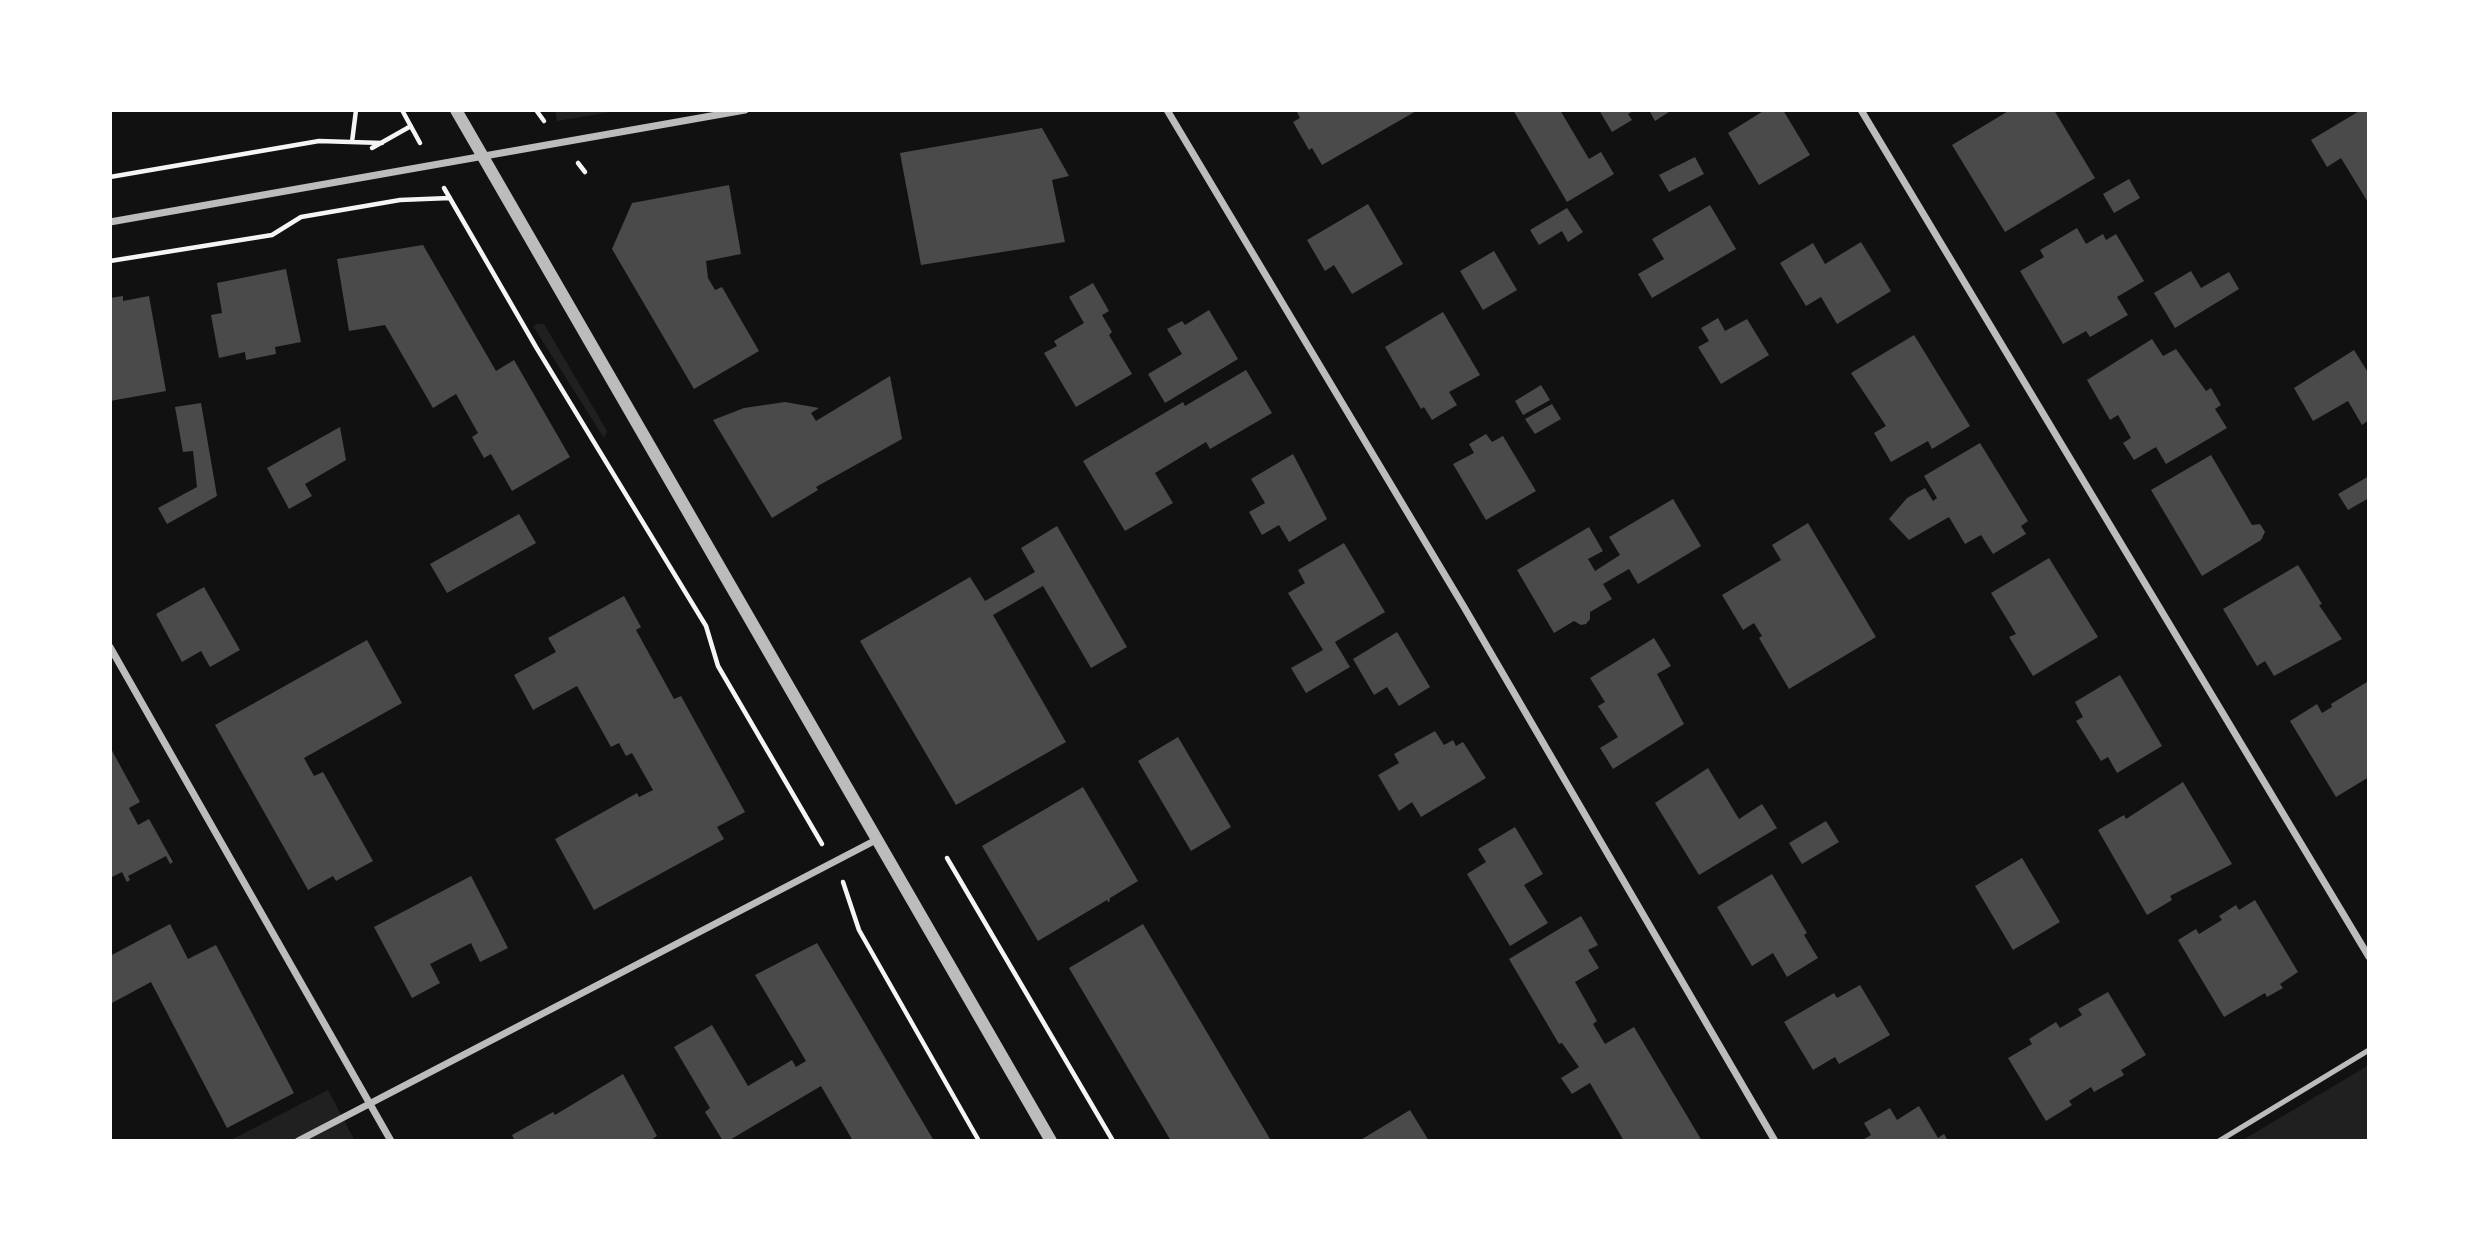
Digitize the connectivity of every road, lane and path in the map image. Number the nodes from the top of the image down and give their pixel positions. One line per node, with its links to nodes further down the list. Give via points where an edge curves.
1 (356, 110): 8 (path)
2 (402, 110): 7 (path)
3 (456, 110): 9 (street)
4 (745, 110): 9 (street)
5 (1167, 110): 28 (street)
6 (1861, 110): 20 (street)
7 (411, 126): 8 (path, via 383,143); 10 (path)
8 (352, 142): 11 (path, via 319,141)
9 (483, 157): 10 (street); 16 (street)
10 (433, 166): 12 (path); 13 (street)
11 (110, 177)
12 (450, 198): 14 (path, via 400,200 301,217 272,235); 17 (path, via 706,626 718,666)
13 (110, 222)
14 (110, 261)
15 (110, 647): 22 (street)
16 (876, 841): 22 (street); 26 (street)
17 (824, 848)
18 (947, 858): 27 (path)
19 (844, 883): 25 (path, via 859,930)
20 (2369, 957)
21 (2369, 1050): 29 (lane)
22 (371, 1105): 23 (street); 24 (street)
23 (298, 1141)
24 (391, 1141)
25 (979, 1141)
26 (1051, 1141)
27 (1113, 1141)
28 (1775, 1141)
29 (2219, 1141)

